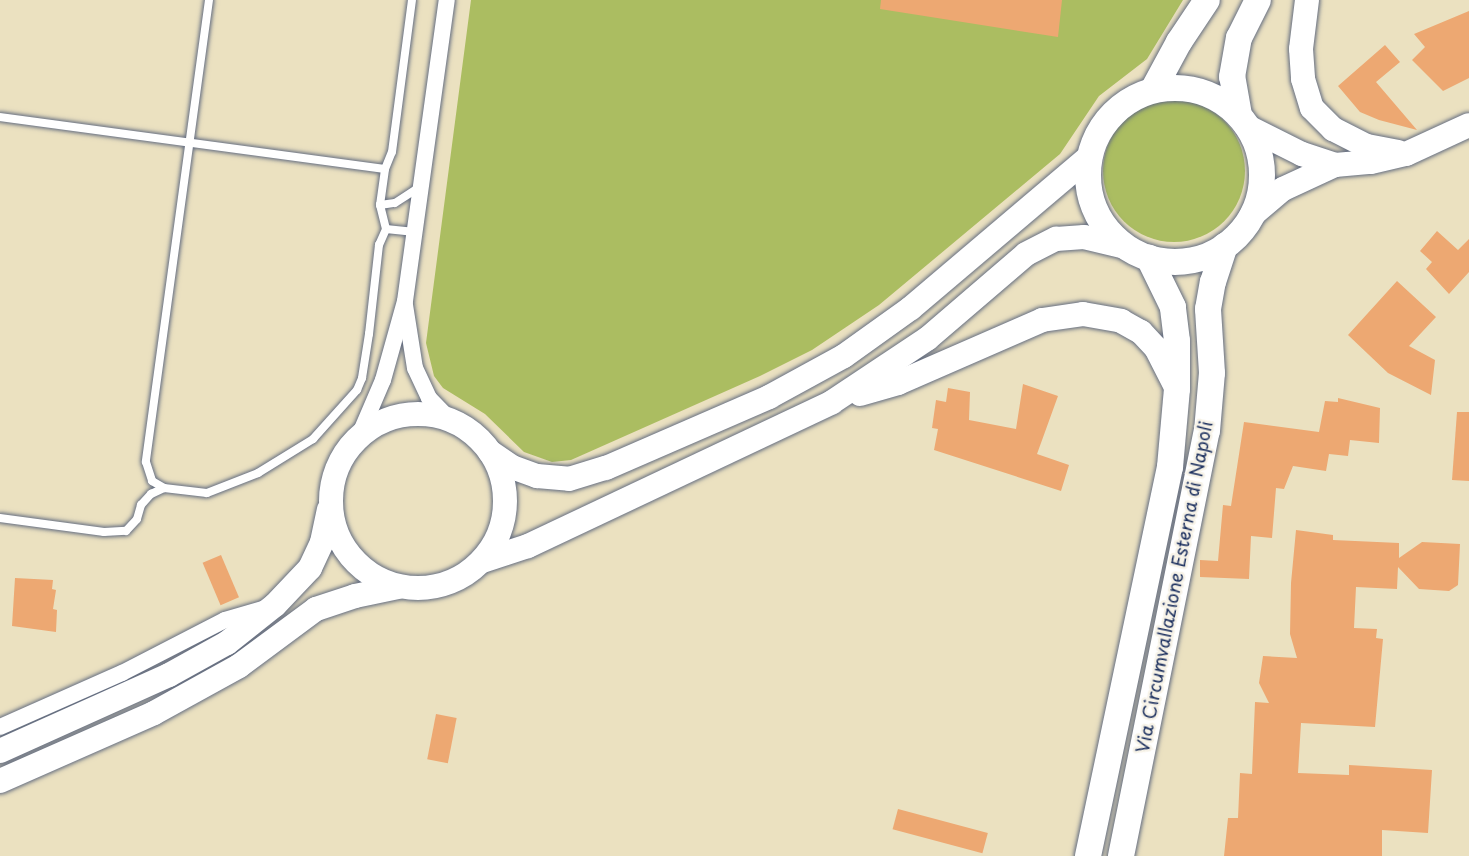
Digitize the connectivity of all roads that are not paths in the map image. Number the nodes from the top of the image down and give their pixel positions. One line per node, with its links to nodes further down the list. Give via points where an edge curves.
1 (209, 0): 11 (lane)
2 (412, 0): 15 (lane, via 392,152)
3 (447, 0): 16 (street)
4 (1207, 0): 7 (main road)
5 (1258, 0): 9 (main road, via 1239,38 1232,77)
6 (1307, 0): 12 (main road, via 1301,48 1303,79 1312,108 1333,129 1368,147)
7 (1153, 90): 9 (main road, via 1177,87 1200,91 1221,101); 13 (main road, via 1131,99 1112,114 1098,133)
8 (0, 117): 11 (lane)
9 (1242, 120): 14 (main road, via 1302,154); 18 (main road, via 1254,138 1261,164 1260,190)
10 (1469, 125): 12 (main road)
11 (190, 143): 15 (lane); 30 (lane, via 146,462 152,481)
12 (1406, 154): 14 (main road)
13 (1090, 156): 22 (main road, via 1088,182 1094,207 1107,229); 29 (main road, via 911,308 844,356 769,397 606,468 569,479 537,476 512,467)
14 (1335, 165): 18 (main road, via 1283,189)
15 (385, 170): 17 (lane)
16 (422, 186): 17 (lane, via 396,203); 20 (street)
17 (380, 205): 19 (lane)
18 (1251, 216): 21 (main road)
19 (386, 229): 20 (lane); 30 (lane, via 379,245 362,378 353,395 314,439 258,473 207,493)
20 (415, 231): 24 (street)
21 (1225, 246): 23 (main road, via 1201,258 1175,262); 40 (main road, Via Circumvallazione Esterna di Napoli, via 1208,309 1212,373 1207,431)
22 (1126, 247): 23 (main road); 26 (main road, via 1084,237 1065,238 1026,254 927,339)
23 (1149, 258): 25 (main road, Via Circumvallazione Esterna di Napoli, via 1173,307)
24 (405, 301): 27 (street, via 414,368 429,398); 28 (street, via 383,380)
25 (1177, 389): 26 (main road, via 1156,348 1141,332 1121,321 1083,314 1042,320 898,383); 39 (main road, Via Circumvallazione Esterna di Napoli, via 1170,467)
26 (832, 402): 33 (main road, via 538,541)
27 (450, 420): 28 (main road, via 426,414 402,415); 29 (main road, via 472,433)
28 (359, 436): 31 (main road, via 337,471)
29 (490, 452): 33 (main road, via 502,478 505,508 498,537)
30 (164, 488): 32 (lane, via 141,505 137,519 126,531 104,532)
31 (330, 504): 34 (main road, via 336,532 350,557 372,576); 35 (main road, via 322,542 310,568)
32 (0, 518)
33 (482, 561): 34 (main road, via 464,576 443,585 421,589)
34 (398, 587): 38 (main road, via 316,609 239,666 154,713)
35 (275, 605): 36 (street, via 225,620 122,673); 37 (main road, via 227,644 169,675)
36 (0, 727)
37 (0, 751)
38 (0, 781)
39 (1088, 856)
40 (1121, 856)

